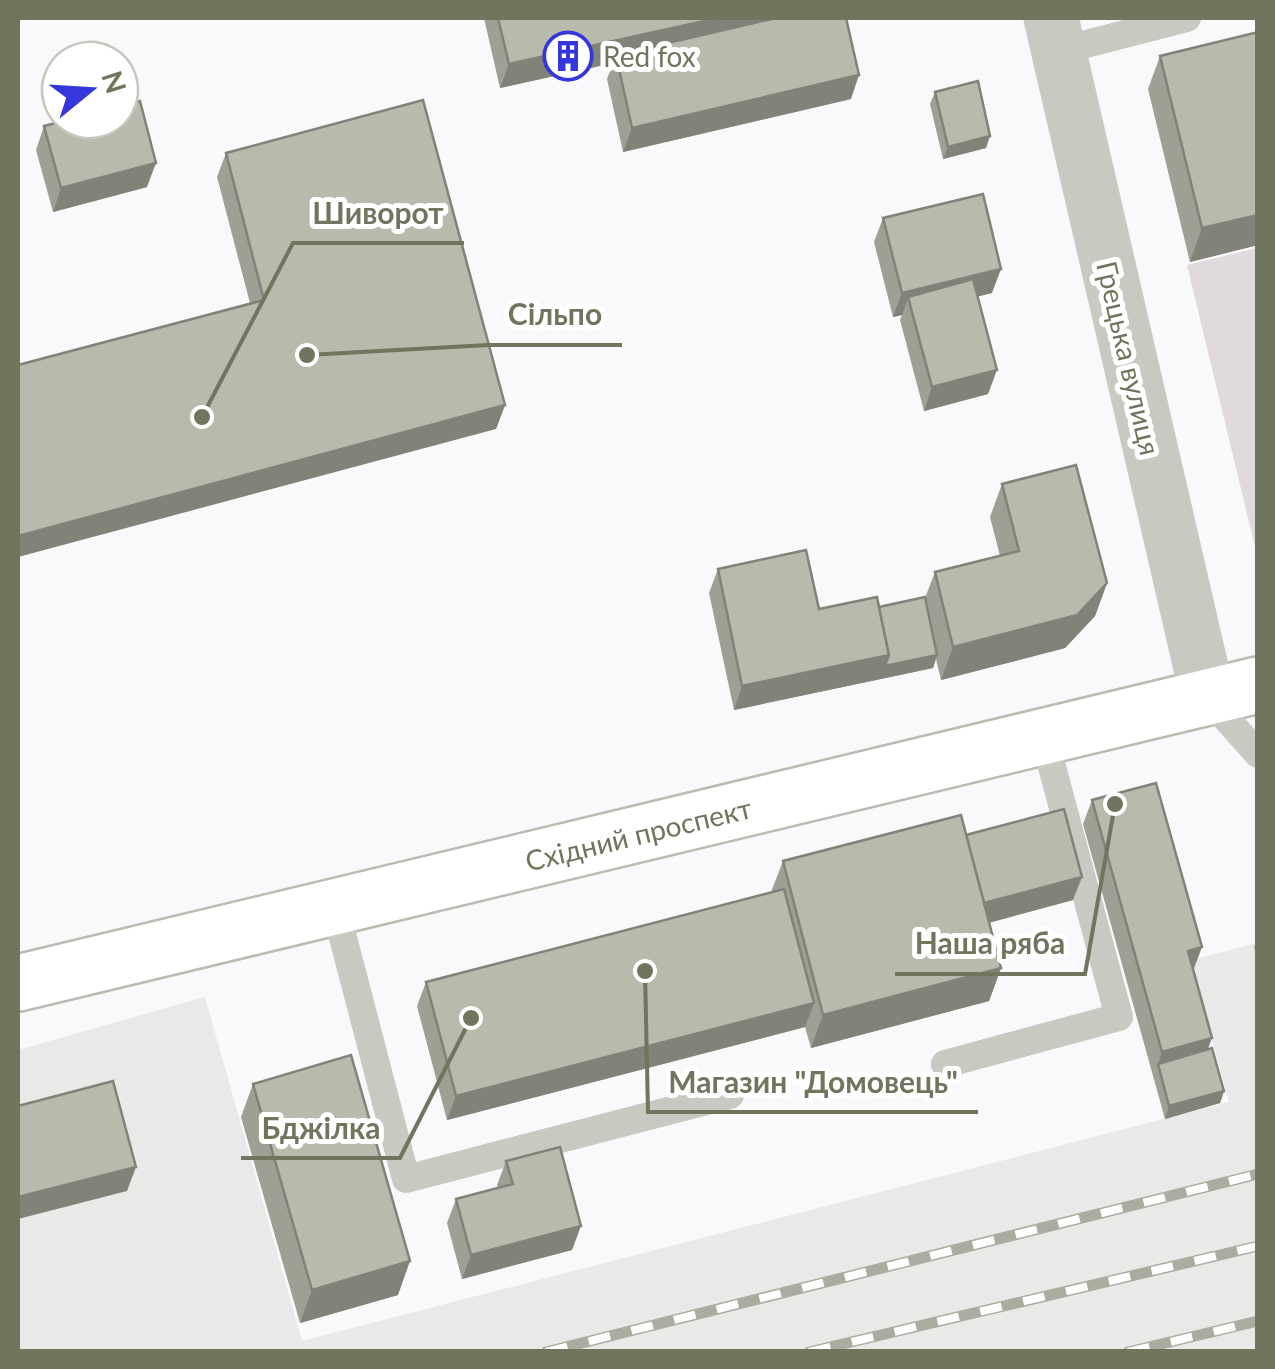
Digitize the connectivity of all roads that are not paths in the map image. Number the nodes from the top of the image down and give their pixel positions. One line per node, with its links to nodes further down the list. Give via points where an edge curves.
1 (1187, 18): 2 (lane)
2 (1055, 34): 3 (street, Грецька вулиця)
3 (1233, 691): 4 (main road, Східний проспект); 5 (lane)
4 (1044, 737): 6 (main road, Східний проспект); 8 (lane, via 1120,1017)
5 (1258, 754)
6 (335, 907): 7 (main road, Східний проспект); 9 (lane, via 406,1180)
7 (18, 983)
8 (945, 1064)
9 (730, 1095)

